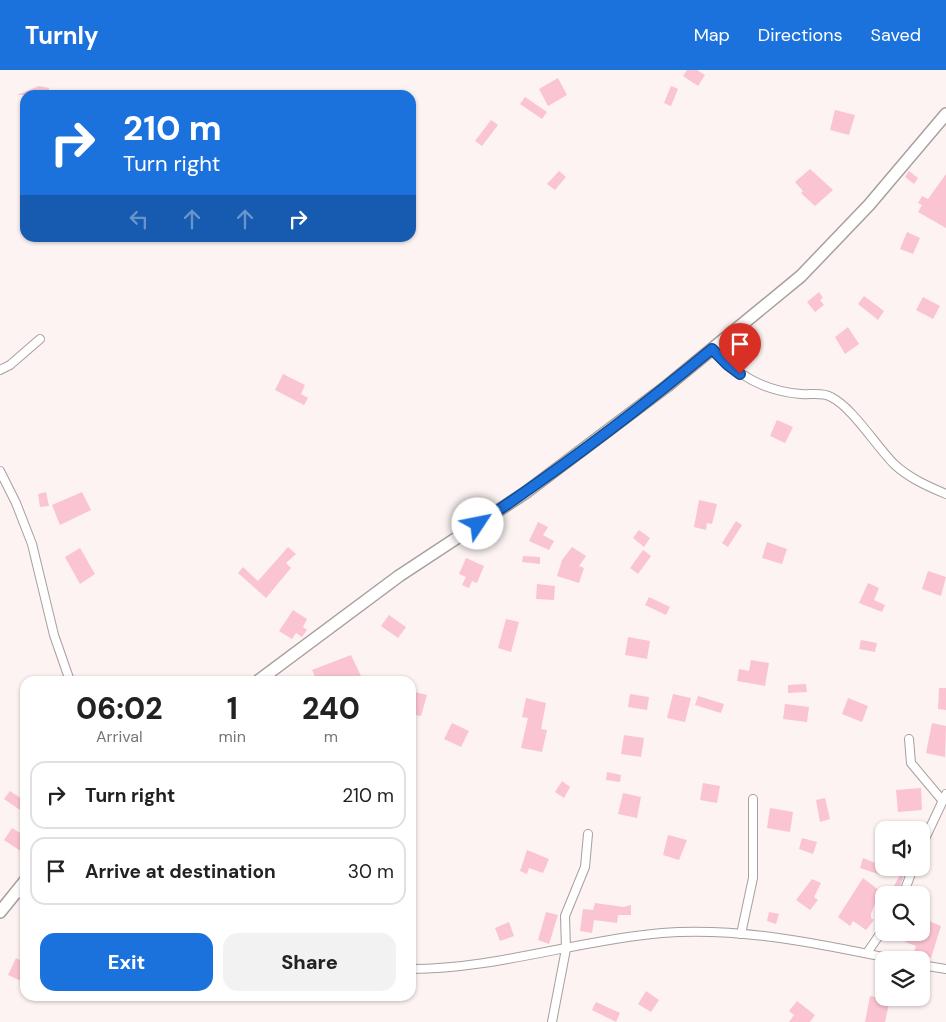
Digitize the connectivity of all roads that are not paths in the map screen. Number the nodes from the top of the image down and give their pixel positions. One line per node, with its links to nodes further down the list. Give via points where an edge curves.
1 (946, 114): 3 (street, via 875,199 801,276)
2 (40, 339): 4 (street)
3 (712, 349): 6 (street, via 752,382 774,390 832,397 894,464 910,477); 8 (street, via 524,492 399,576)
4 (0, 370)
5 (0, 471): 7 (street, via 32,544 52,628)
6 (946, 494)
7 (68, 676)
8 (265, 676)
9 (909, 739): 10 (street, via 911,763)
10 (944, 797): 12 (street)
11 (753, 799): 16 (street, via 753,878)
12 (930, 827)
13 (588, 834): 18 (street, via 585,867 565,916)
14 (20, 894): 15 (street)
15 (0, 912)
16 (741, 934): 18 (street, via 663,933); 19 (street)
17 (875, 941): 19 (street)
18 (566, 949): 22 (street, via 459,967); 24 (street)
19 (867, 953): 20 (street)
20 (875, 955)
21 (930, 966): 23 (street)
22 (416, 969)
23 (946, 969)
24 (552, 1022)

